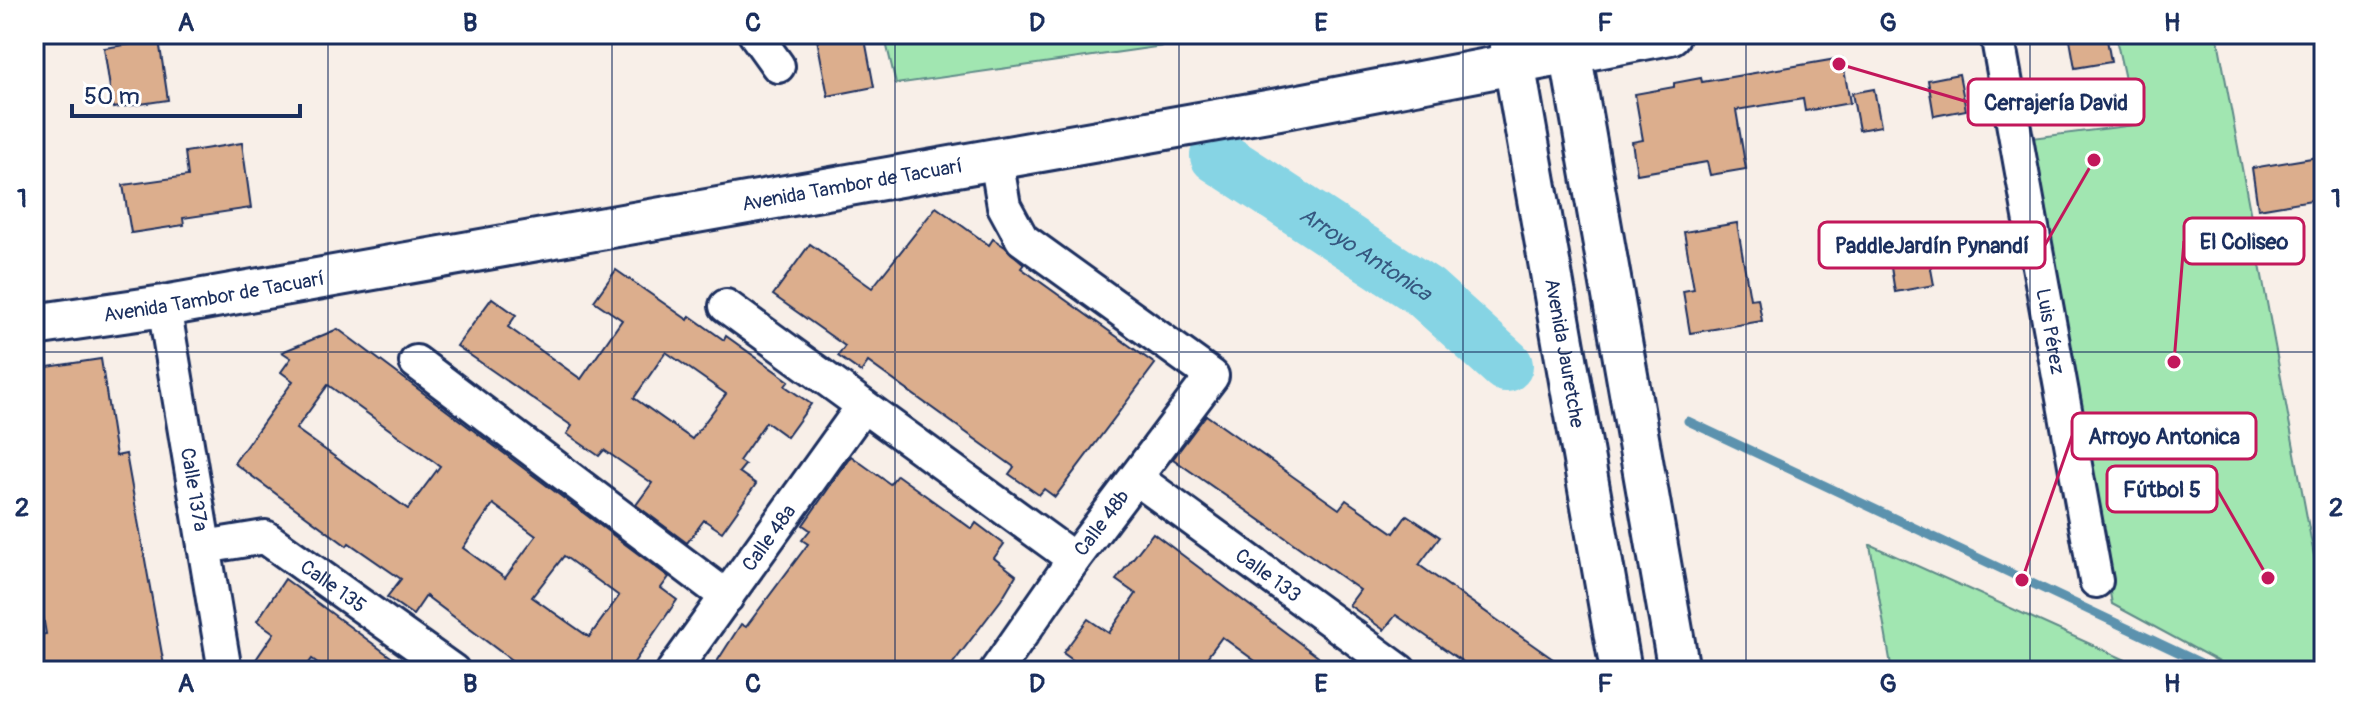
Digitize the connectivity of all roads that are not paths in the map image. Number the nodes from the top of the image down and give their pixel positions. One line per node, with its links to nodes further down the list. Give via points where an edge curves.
1 (755, 34): 6 (street)
2 (1670, 34): 4 (main road, Avenida Tambor de Tacuarí)
3 (1997, 34): 16 (street, Luis Pérez)
4 (1569, 43): 5 (main road, Avenida Tambor de Tacuarí); 24 (main road)
5 (1512, 48): 7 (main road, Avenida Tambor de Tacuarí, via 1279,109); 23 (main road, Avenida Jauretche)
6 (778, 66)
7 (996, 159): 8 (main road, Avenida Tambor de Tacuarí); 13 (street, Calle 48b, via 1004,206 1022,239 1212,376)
8 (164, 306): 10 (main road, Avenida Tambor de Tacuarí); 14 (street, Calle 137a)
9 (726, 306): 12 (street)
10 (34, 325)
11 (416, 362): 17 (street)
12 (863, 406): 15 (street); 17 (street, Calle 48a)
13 (1136, 478): 15 (street, Calle 48b); 22 (street, Calle 133)
14 (204, 547): 18 (street, Calle 137a); 19 (street, Calle 135, via 265,537)
15 (1074, 559): 21 (street, Calle 48b)
16 (2096, 581)
17 (727, 597): 20 (street, Calle 48a)
18 (225, 671)
19 (453, 671)
20 (673, 671)
21 (996, 671)
22 (1400, 671)
23 (1621, 671)
24 (1679, 671)

